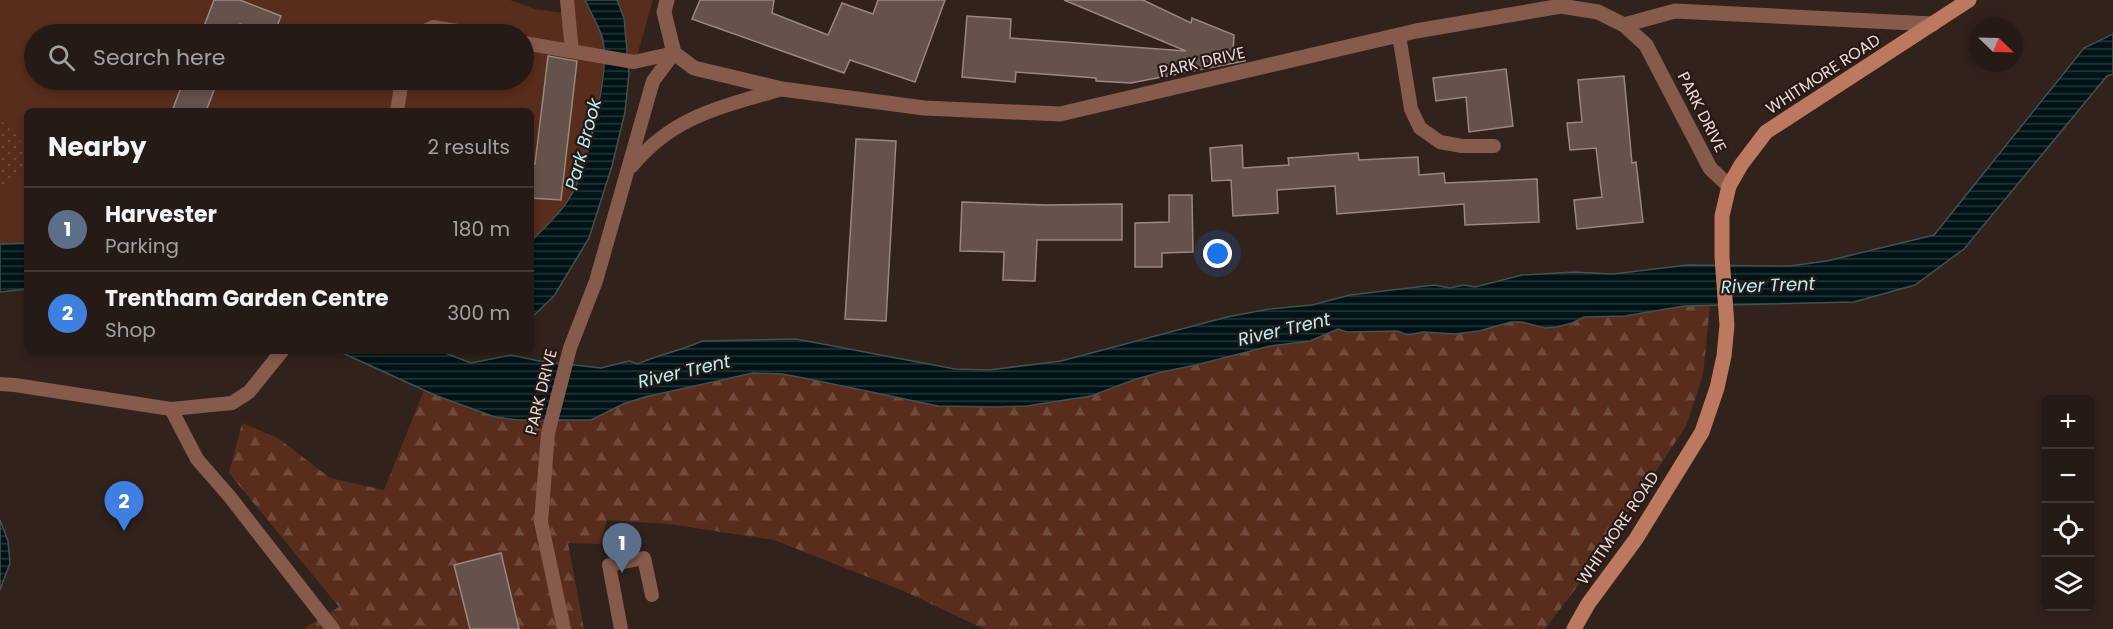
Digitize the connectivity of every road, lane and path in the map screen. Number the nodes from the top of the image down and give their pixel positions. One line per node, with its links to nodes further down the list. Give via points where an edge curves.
1 (567, 0): 8 (lane)
2 (667, 0): 9 (street, via 664,12)
3 (1963, 2): 4 (main road, WHITMORE ROAD)
4 (1933, 24): 5 (street, via 1675,11); 15 (main road, WHITMORE ROAD, via 1766,132)
5 (1624, 25): 6 (street, PARK DRIVE, via 1598,12 1561,6); 15 (street, PARK DRIVE, via 1646,45 1710,168)
6 (1399, 34): 10 (street, PARK DRIVE, via 1060,114 924,108); 13 (lane, via 1411,109 1420,128 1440,142)
7 (534, 45): 8 (lane)
8 (576, 52): 9 (lane, via 634,62)
9 (674, 53): 10 (street, PARK DRIVE, via 694,68); 14 (lane, PARK DRIVE, via 654,81)
10 (782, 89): 14 (lane, PARK DRIVE, via 720,106 679,124 643,152)
11 (400, 90): 12 (lane)
12 (397, 108)
13 (1494, 146)
14 (628, 170): 21 (lane, PARK DRIVE, via 596,281 570,348 548,433 541,522)
15 (1729, 186): 23 (main road, WHITMORE ROAD, via 1722,216 1727,325 1717,388 1702,432)
16 (280, 354): 18 (lane, via 249,392 232,403)
17 (0, 384): 18 (lane)
18 (171, 409): 20 (lane, via 197,459)
19 (652, 595): 22 (lane, via 644,558 609,565)
20 (333, 629)
21 (564, 629)
22 (621, 629)
23 (1574, 629)

